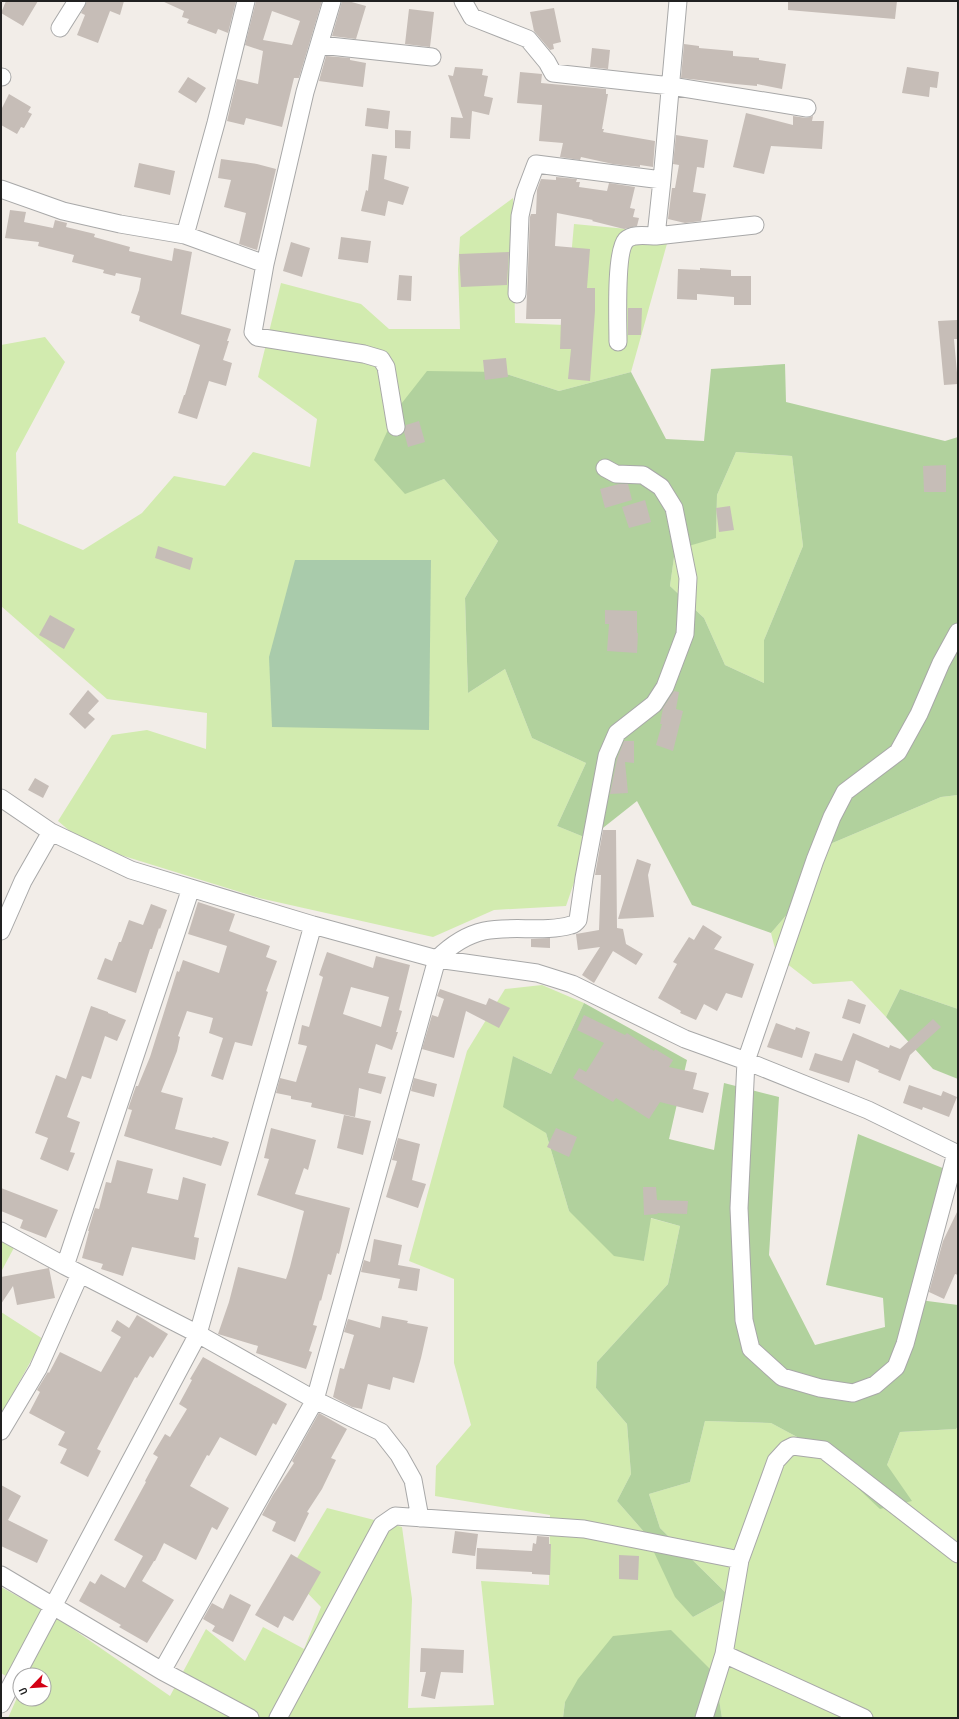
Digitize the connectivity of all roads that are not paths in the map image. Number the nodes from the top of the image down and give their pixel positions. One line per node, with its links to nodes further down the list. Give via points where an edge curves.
1 (77, 1): 6 (street)
2 (246, 1): 14 (street)
3 (332, 1): 7 (street)
4 (462, 1): 9 (street, via 472,17 528,39 553,73)
5 (678, 1): 9 (street)
6 (60, 28)
7 (320, 45): 8 (street); 16 (street, via 305,92)
8 (432, 57)
9 (671, 86): 10 (street); 11 (street)
10 (807, 108)
11 (662, 180): 15 (street); 17 (street, via 536,164 520,216)
12 (1, 189): 14 (street, via 63,211)
13 (755, 225): 15 (street)
14 (185, 235): 16 (street)
15 (656, 236): 18 (street, via 632,237 626,241 620,258)
16 (265, 264): 19 (street, via 253,329 255,336 381,359 386,367)
17 (517, 294)
18 (618, 342)
19 (396, 427)
20 (605, 468): 27 (street, via 616,474 643,475 661,487 674,508 688,578 686,634 665,687 654,704 617,733 607,756 576,922 553,927 483,931 460,941)
21 (958, 632): 28 (street, via 898,752 845,792 832,816)
22 (1, 798): 23 (street)
23 (51, 832): 24 (street, via 131,870); 26 (street, via 23,881)
24 (191, 888): 25 (street); 31 (street)
25 (313, 925): 27 (street); 33 (street)
26 (1, 931)
27 (437, 959): 28 (street, via 537,973 572,984 685,1039); 34 (street)
28 (746, 1061): 29 (street, via 868,1110); 29 (street, via 740,1208 744,1320 751,1349 782,1377 820,1388 854,1393 875,1385 896,1367 905,1344)
29 (957, 1153)
30 (1, 1231): 31 (street)
31 (65, 1266): 32 (street)
32 (80, 1274): 33 (street); 35 (street, via 38,1369)
33 (198, 1334): 34 (street); 40 (street)
34 (315, 1400): 36 (street, via 381,1432 399,1455 413,1480); 42 (street)
35 (1, 1431)
36 (420, 1518): 38 (street, via 584,1529); 45 (street, via 395,1516 382,1525)
37 (958, 1554): 38 (street, via 824,1450 793,1446 776,1461)
38 (740, 1560): 41 (street)
39 (1, 1575): 40 (street)
40 (54, 1607): 42 (street); 43 (street)
41 (724, 1654): 46 (street); 47 (street)
42 (162, 1671): 44 (street)
43 (1, 1704)
44 (250, 1718)
45 (278, 1718)
46 (704, 1718)
47 (864, 1718)

